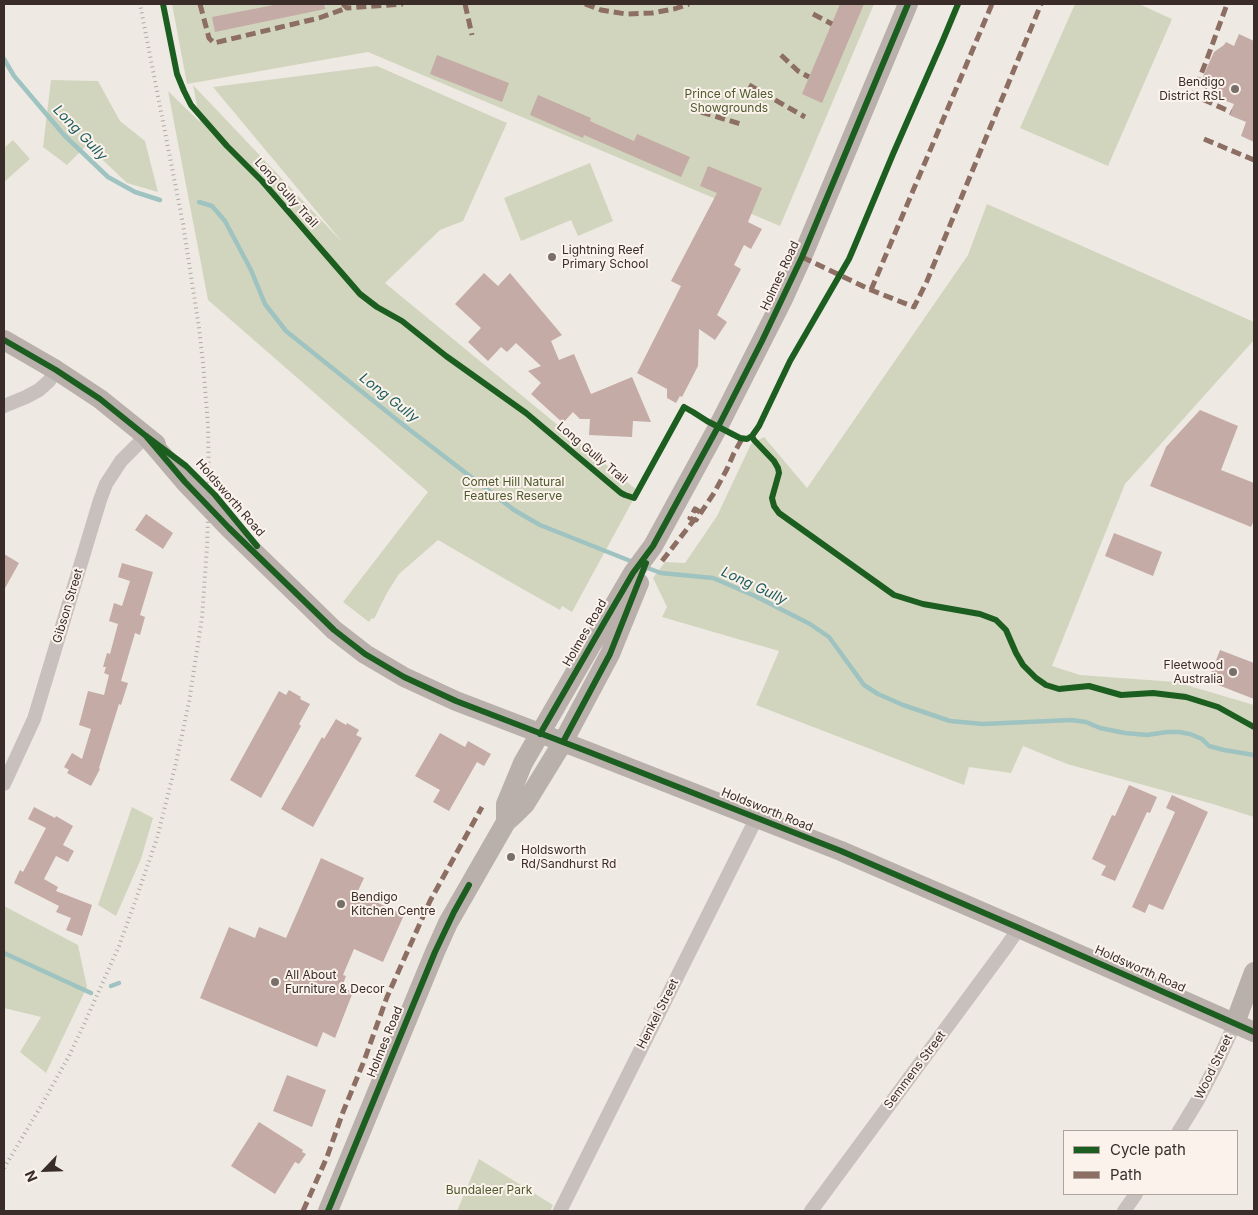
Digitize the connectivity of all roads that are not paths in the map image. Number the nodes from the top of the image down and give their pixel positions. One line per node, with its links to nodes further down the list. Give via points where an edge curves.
1 (908, 5): 6 (main road, Holmes Road, via 798,266 718,427)
2 (4, 340): 3 (main road, Holdsworth Road)
3 (56, 370): 4 (street, via 39,390); 5 (main road, Holdsworth Road, via 100,399)
4 (4, 406)
5 (146, 436): 7 (main road, Holdsworth Road, via 222,522 350,644 404,677); 9 (street, Gibson Street, via 121,461 106,484 34,719)
6 (644, 563): 7 (main road, Holmes Road, via 612,608); 8 (main road, Holmes Road, via 610,654)
7 (540, 734): 8 (main road, Holdsworth Road); 11 (main road, Holmes Road, via 511,788 506,804)
8 (563, 742): 10 (main road, Holdsworth Road); 11 (main road, Holmes Road, via 525,804)
9 (4, 784)
10 (757, 817): 12 (main road, Holdsworth Road); 19 (street, Henkel Street)
11 (506, 822): 18 (main road, Holmes Road, via 441,938)
12 (1019, 928): 14 (main road, Holdsworth Road); 20 (street, Semmens Street)
13 (1254, 972): 14 (main road, Wood Street)
14 (1235, 1023): 15 (main road, Holdsworth Road); 16 (street, Wood Street)
15 (1254, 1032)
16 (1180, 1130)
17 (1135, 1195): 21 (street)
18 (328, 1211)
19 (560, 1211)
20 (811, 1211)
21 (1124, 1211)

